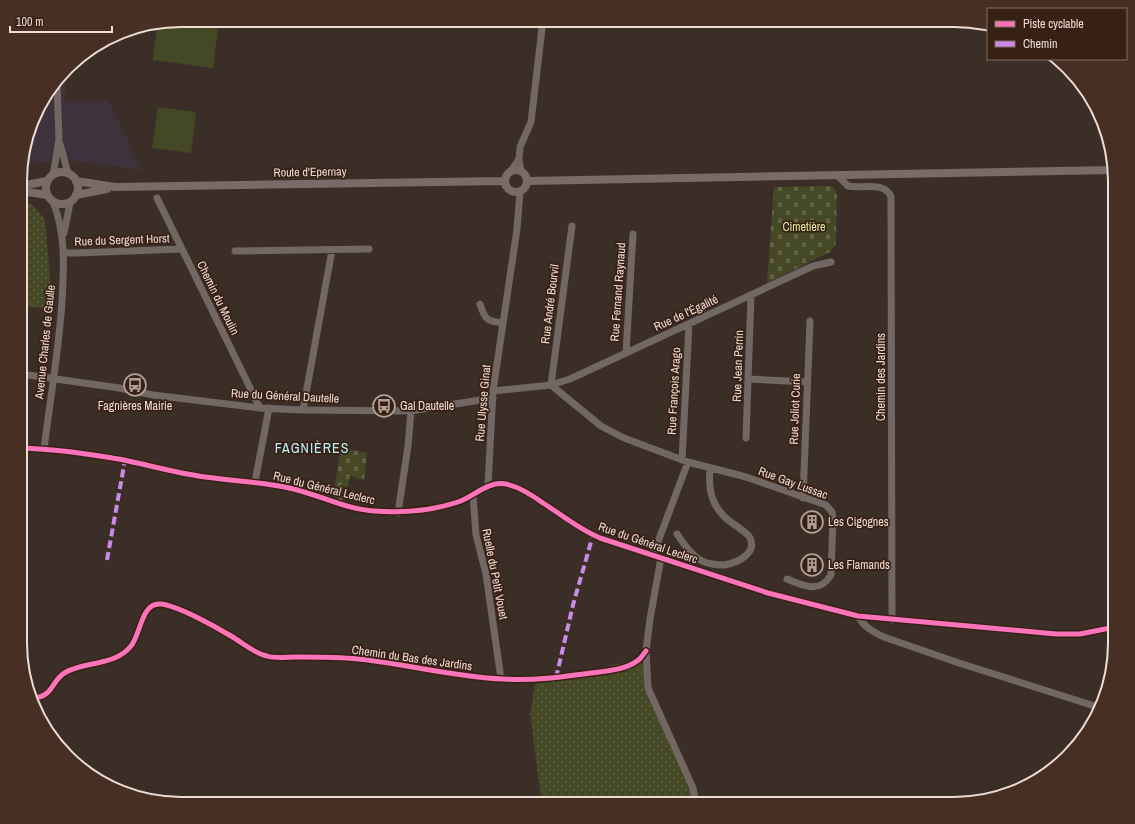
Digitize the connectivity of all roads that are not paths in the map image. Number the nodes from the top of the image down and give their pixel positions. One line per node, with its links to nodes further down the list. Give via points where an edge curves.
1 (542, 27): 4 (street, via 531,122 520,147)
2 (58, 88): 3 (street)
3 (59, 140): 8 (street); 9 (street)
4 (519, 159): 6 (street); 7 (street)
5 (1108, 170): 10 (main road)
6 (511, 171): 7 (main road); 13 (main road, via 505,176)
7 (521, 171): 11 (main road)
8 (68, 173): 9 (main road); 12 (main road)
9 (53, 175): 14 (main road)
10 (838, 175): 11 (main road); 64 (street, Chemin des Jardins, via 848,186 884,188 891,197)
11 (528, 180): 17 (main road, via 524,190)
12 (76, 181): 16 (main road, Route d'Epernay); 20 (main road)
13 (504, 181): 16 (main road, Route d'Epernay); 17 (main road, via 509,189)
14 (47, 182): 15 (main road); 19 (main road)
15 (27, 185)
16 (115, 187): 20 (main road, Route d'Epernay)
17 (520, 192): 36 (street, Rue Ulysse Ginat)
18 (27, 193): 19 (main road)
19 (47, 195): 22 (main road)
20 (76, 195): 23 (main road)
21 (157, 198): 28 (street, Chemin du Moulin)
22 (53, 202): 23 (main road, via 62,205); 26 (street, Avenue Charles de Gaulle)
23 (70, 203): 26 (street, Avenue Charles de Gaulle)
24 (572, 226): 43 (street, Rue André Bourvil)
25 (633, 234): 38 (street, Rue Fernand Raynaud)
26 (63, 237): 31 (street, Avenue Charles de Gaulle)
27 (369, 249): 29 (street)
28 (182, 250): 31 (street, Rue du Sergent Horst); 45 (street, Chemin du Moulin)
29 (332, 250): 30 (street); 47 (street)
30 (235, 251)
31 (64, 252): 40 (street, Avenue Charles de Gaulle, via 61,317)
32 (831, 262): 33 (street, Rue de l'Égalité, via 813,266)
33 (751, 295): 37 (street, Rue de l'Égalité); 41 (street, Rue Jean Perrin)
34 (480, 304): 36 (street, via 486,319)
35 (810, 321): 42 (street, Rue Joliot Curie)
36 (503, 323): 44 (street, Rue Ulysse Ginat)
37 (689, 324): 38 (street, Rue de l'Égalité); 52 (street, Rue François Arago)
38 (626, 352): 43 (street, Rue de l'Égalité, via 570,379)
39 (27, 375): 40 (street, Rue du Général Dautelle)
40 (54, 377): 45 (street, Rue du Général Dautelle, via 153,395); 51 (street, Avenue Charles de Gaulle)
41 (748, 378): 42 (street); 49 (street, Rue Jean Perrin)
42 (807, 382): 57 (street, Rue Joliot Curie)
43 (551, 385): 44 (street, Rue du Général Dautelle); 52 (street, via 590,418 613,433)
44 (493, 394): 48 (street, Rue du Général Dautelle); 55 (street, Rue Ulysse Ginat)
45 (260, 408): 46 (street, Rue du Général Dautelle)
46 (269, 408): 47 (street, Rue du Général Dautelle); 54 (street)
47 (303, 410): 48 (street, Rue du Général Dautelle)
48 (411, 411): 58 (street)
49 (746, 438)
50 (27, 448): 51 (street, Rue du Général Leclerc)
51 (44, 449): 54 (street, Rue du Général Leclerc, via 90,454 193,475)
52 (685, 461): 53 (street, Rue Gay Lussac); 60 (street, Rue François Arago)
53 (710, 468): 57 (street, Rue Gay Lussac, via 742,476); 59 (street, via 709,486 713,502 725,518 749,536 752,547 747,554 737,560 713,564 694,555)
54 (255, 482): 58 (street, Rue du Général Leclerc, via 301,490 353,508)
55 (488, 485): 56 (street, Rue du Général Leclerc); 60 (street, Rue du Général Leclerc, via 505,484 521,489 593,535)
56 (473, 496): 58 (street, Rue du Général Leclerc, via 435,508); 67 (street, Ruelle du Petit Vouet, via 476,535 486,574)
57 (803, 498): 62 (street, Rue Gay Lussac, via 826,505 832,512 831,575 822,585 814,587)
58 (398, 513)
59 (677, 534)
60 (652, 555): 61 (street, Rue du Général Leclerc)
61 (661, 558): 63 (street, Rue du Général Leclerc, via 768,593); 66 (street)
62 (787, 579)
63 (858, 616): 64 (street, Rue du Général Leclerc); 69 (street, via 874,633 959,664)
64 (892, 620): 65 (street, Rue du Général Leclerc, via 1069,635)
65 (1108, 629)
66 (646, 651): 67 (street, Chemin du Bas des Jardins, via 637,661 616,669 556,678); 70 (street, via 648,688)
67 (501, 679): 68 (street, Chemin du Bas des Jardins, via 357,659 267,656 251,650 203,621 160,604 153,605 147,610 135,640 126,651 108,660 64,673 48,692)
68 (37, 697)
69 (1094, 706)
70 (694, 797)

